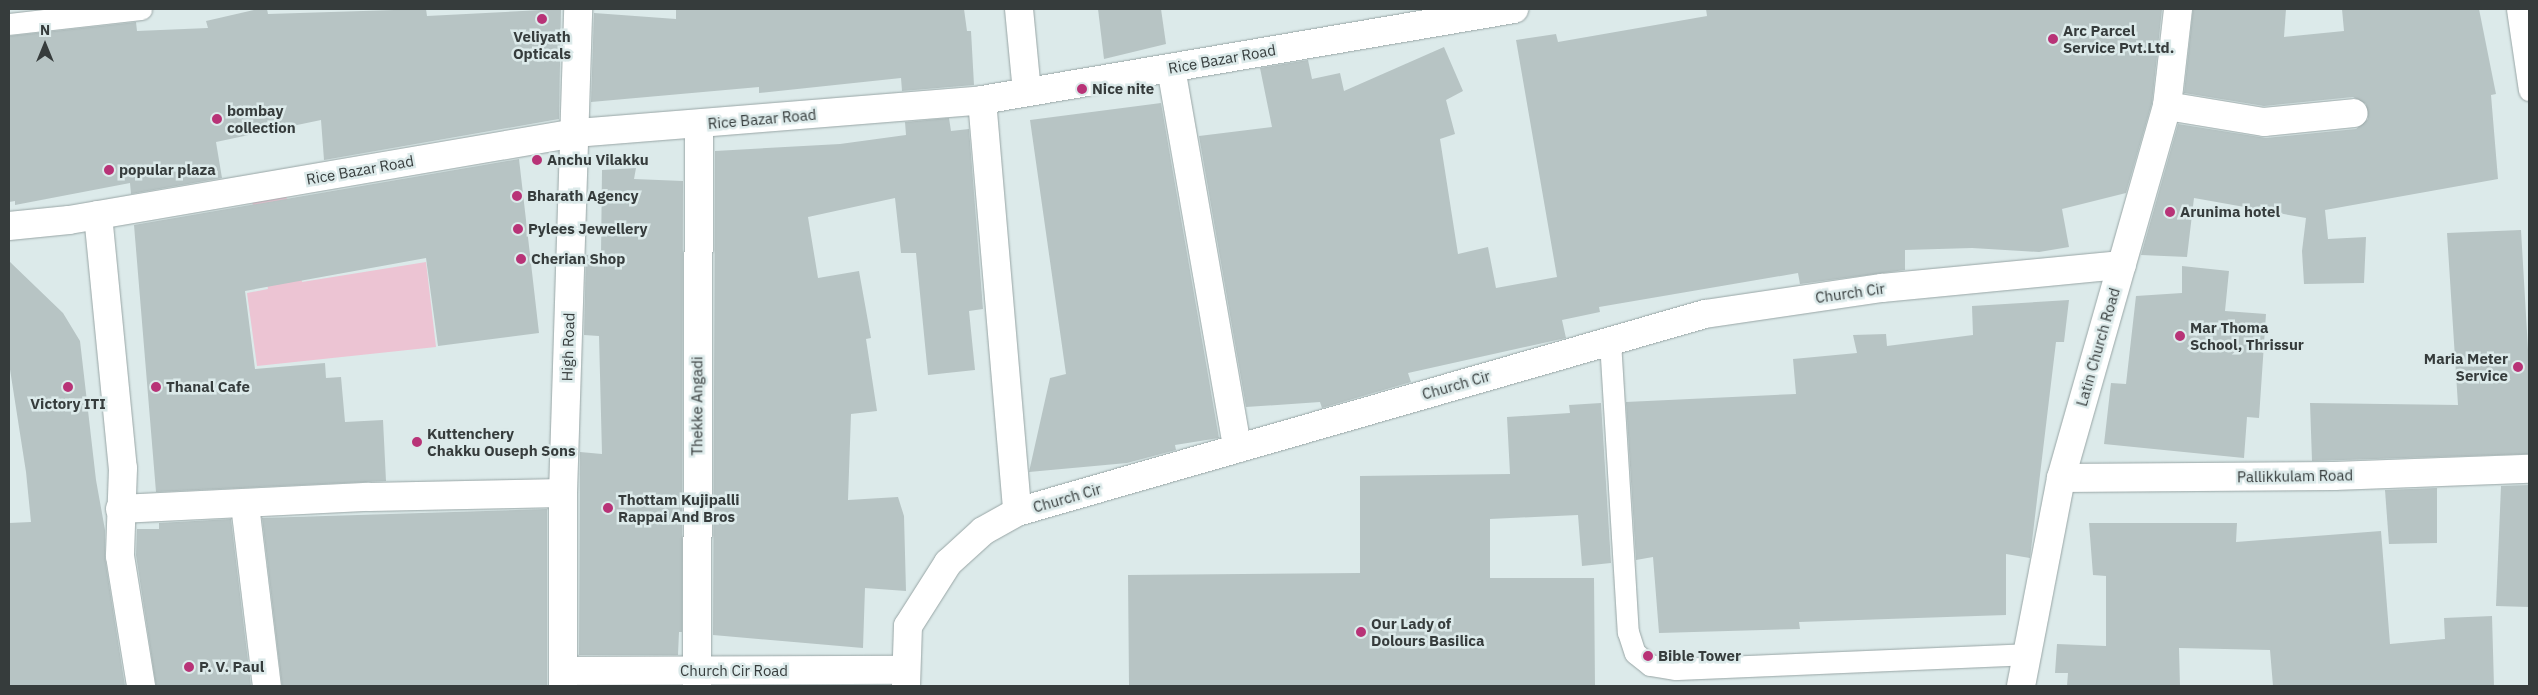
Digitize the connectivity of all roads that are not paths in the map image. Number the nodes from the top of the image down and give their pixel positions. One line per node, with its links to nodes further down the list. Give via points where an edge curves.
1 (141, 9): 7 (lane)
2 (578, 9): 15 (street, High Road)
3 (1019, 9): 10 (street)
4 (1514, 9): 8 (street, Rice Bazar Road)
5 (2178, 9): 12 (street, Latin Church Road)
6 (2517, 9): 9 (lane)
7 (9, 24)
8 (1171, 68): 10 (street, Rice Bazar Road); 20 (street)
9 (2529, 90)
10 (1028, 92): 11 (street, Rice Bazar Road)
11 (982, 100): 14 (street, Rice Bazar Road); 26 (street)
12 (2167, 106): 13 (street, via 2264,122); 18 (street, Latin Church Road)
13 (2354, 113)
14 (699, 125): 15 (street, Rice Bazar Road); 30 (street, Thekke Angadi)
15 (576, 134): 16 (street, Rice Bazar Road); 23 (street, High Road)
16 (98, 215): 17 (street, Rice Bazar Road); 25 (street, via 123,468)
17 (9, 226)
18 (2122, 265): 19 (street, Church Cir, via 1882,288 1705,314); 22 (street, Latin Church Road)
19 (1610, 341): 20 (street, Church Cir); 27 (lane, via 1628,632 1635,653 1650,665 1676,669)
20 (1237, 448): 26 (street, Church Cir)
21 (2529, 468): 22 (street, Pallikkulam Road, via 2334,476)
22 (2061, 478): 27 (street, Latin Church Road)
23 (562, 493): 24 (street, via 369,497); 29 (street, High Road)
24 (245, 505): 25 (street); 32 (street)
25 (120, 509): 31 (street, via 120,556)
26 (1018, 512): 28 (street, Church Cir, via 983,531 948,563 908,626)
27 (2027, 654): 33 (street, Latin Church Road)
28 (905, 678): 30 (street, Church Cir Road)
29 (564, 679): 30 (street, Church Cir Road)
30 (697, 679)
31 (141, 686)
32 (267, 686)
33 (2021, 686)

